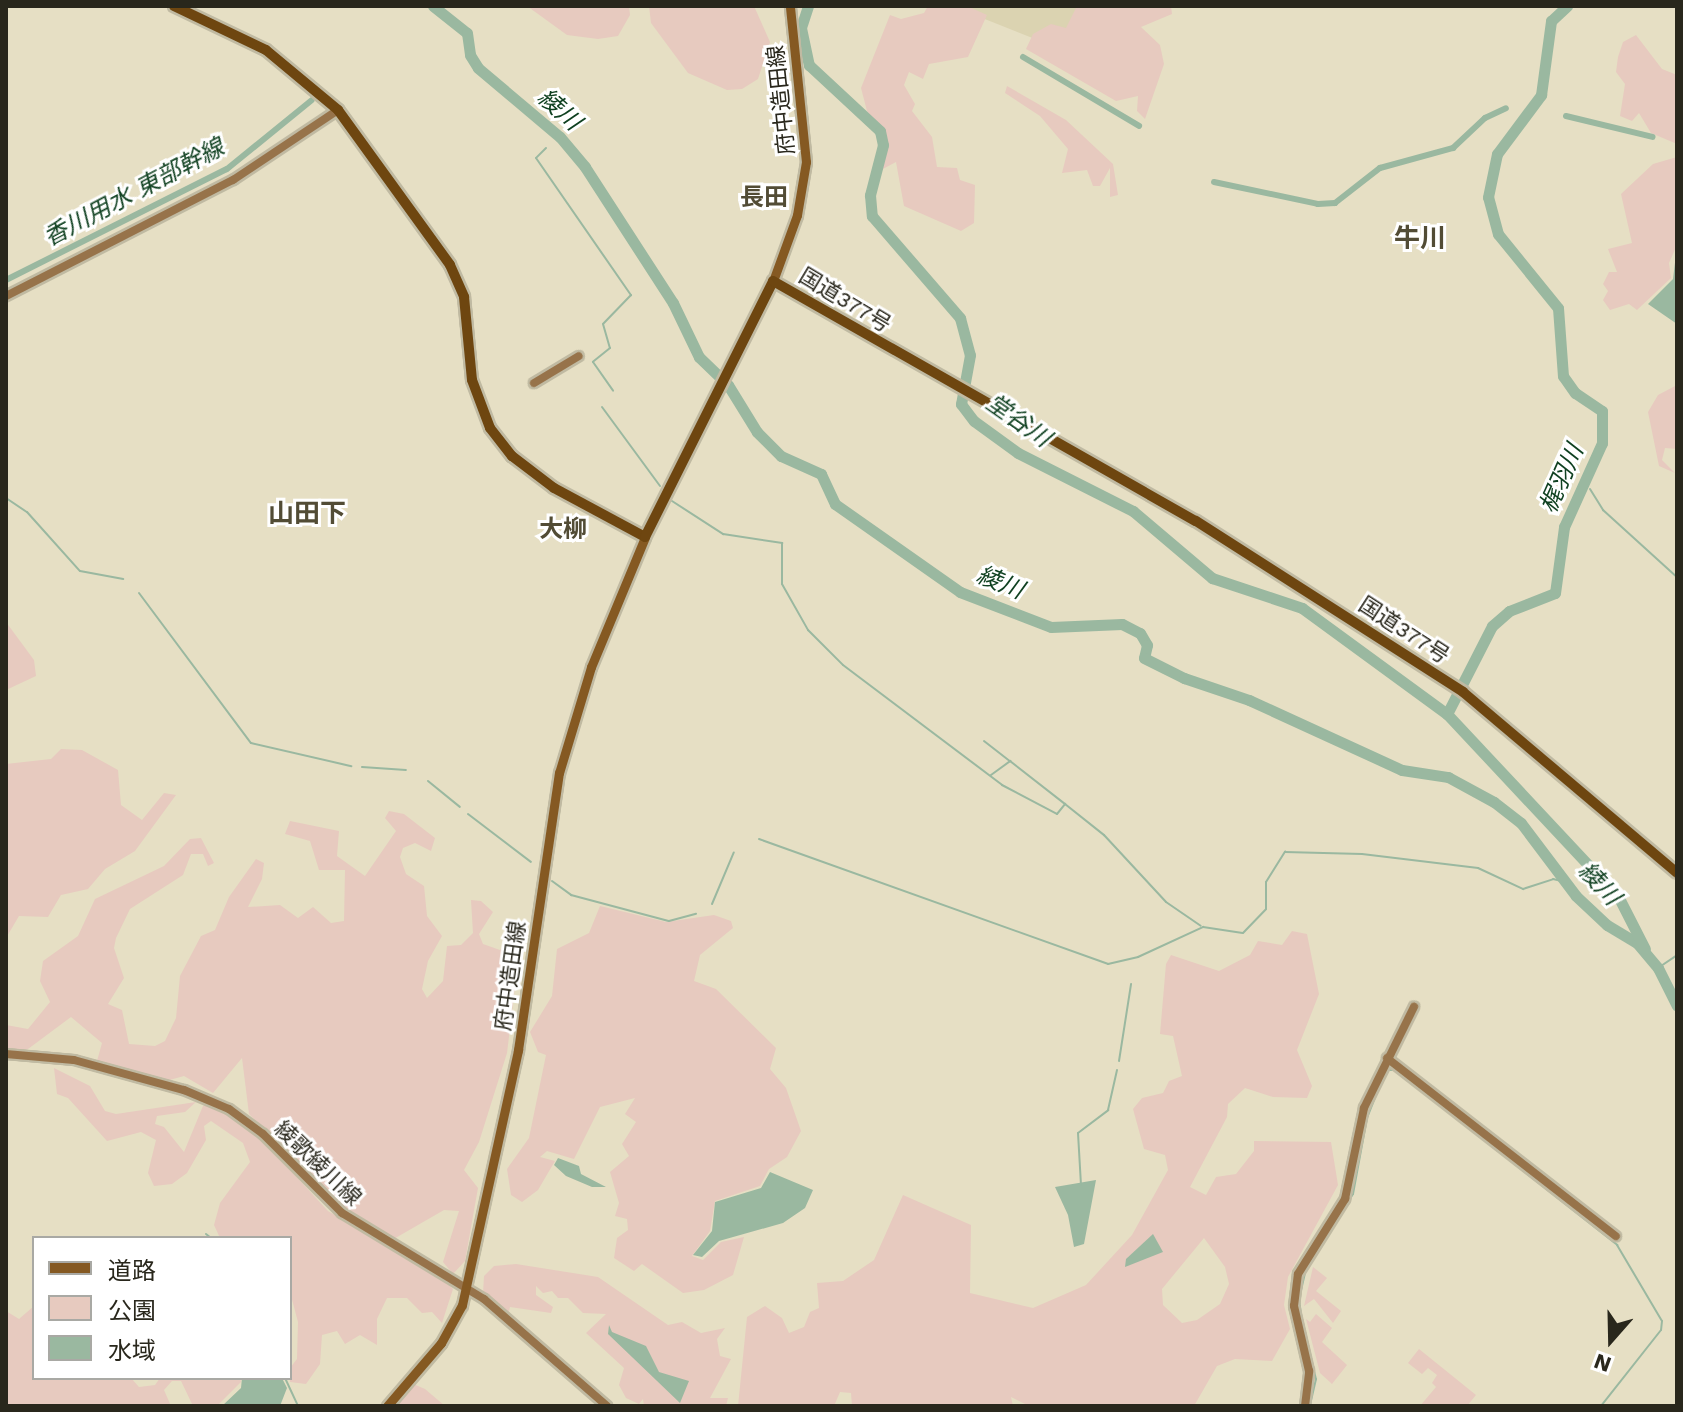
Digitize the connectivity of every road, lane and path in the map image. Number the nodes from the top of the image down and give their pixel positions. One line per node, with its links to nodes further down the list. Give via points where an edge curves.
1 (174, 6): 3 (highway, via 266,50)
2 (790, 6): 4 (main road, 府中造田線, via 806,162 797,215)
3 (338, 110): 5 (street, via 233,180); 8 (highway, via 450,265 464,297 476,396 501,444 539,479)
4 (773, 281): 8 (highway, 国道377号); 9 (highway, 国道377号, via 1196,521 1458,689)
5 (6, 296)
6 (579, 356): 7 (street)
7 (534, 383)
8 (645, 537): 14 (main road, 府中造田線, via 591,667 559,773 518,1050)
9 (1677, 873)
10 (1414, 1007): 12 (street)
11 (6, 1054): 14 (street, 綾歌綾川線, via 60,1057 217,1103 253,1125 342,1213)
12 (1387, 1058): 13 (street); 17 (street, via 1364,1108 1345,1199 1298,1274 1294,1306 1309,1371)
13 (1616, 1236)
14 (467, 1288): 15 (main road, 府中造田線, via 441,1343); 16 (street, 綾歌綾川線)
15 (387, 1406)
16 (607, 1406)
17 (1305, 1406)

